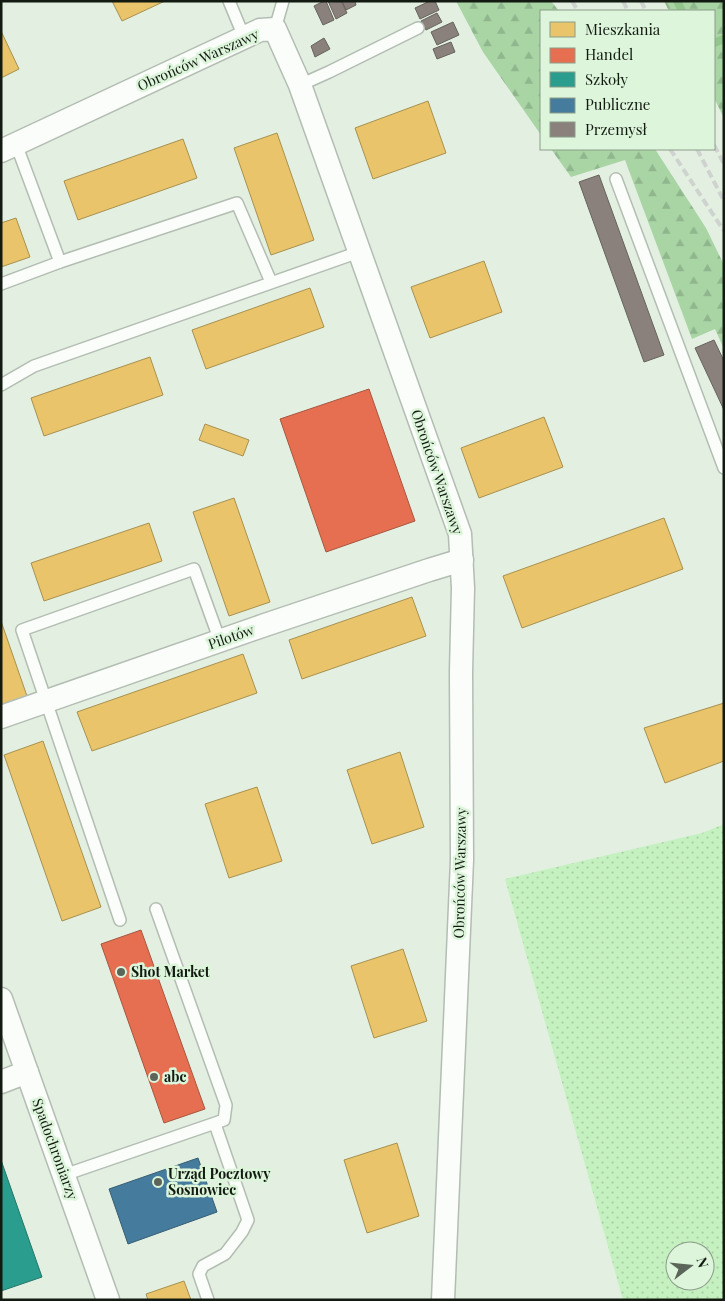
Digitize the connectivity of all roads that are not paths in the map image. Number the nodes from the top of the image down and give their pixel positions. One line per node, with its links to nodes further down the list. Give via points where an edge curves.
1 (229, 1): 5 (lane)
2 (283, 1): 4 (lane)
3 (418, 28): 6 (lane)
4 (275, 29): 5 (street, Obrońców Warszawy, via 260,30); 6 (street, Obrońców Warszawy)
5 (244, 37): 7 (street, Obrońców Warszawy)
6 (300, 85): 9 (street, Obrońców Warszawy)
7 (9, 147): 10 (lane)
8 (616, 179): 14 (lane)
9 (359, 252): 11 (lane); 15 (street, Obrońców Warszawy, via 460,534)
10 (60, 262): 11 (lane, via 237,203); 12 (lane)
11 (271, 282): 13 (lane, via 34,366)
12 (1, 284)
13 (1, 385)
14 (724, 468)
15 (462, 560): 16 (street, Pilotów); 28 (street, Obrońców Warszawy, via 462,860)
16 (220, 641): 17 (street, Pilotów); 17 (lane, via 194,569 185,572 22,630)
17 (46, 701): 18 (street, Pilotów); 20 (lane)
18 (1, 717)
19 (156, 909): 24 (lane, via 226,1105 224,1120)
20 (120, 920)
21 (1, 999): 22 (street, Spadochroniarzy)
22 (27, 1072): 23 (street); 25 (street, Spadochroniarzy)
23 (1, 1082)
24 (215, 1124): 25 (lane); 27 (lane, via 248,1220 225,1254 203,1266 200,1274)
25 (64, 1174): 26 (street, Spadochroniarzy)
26 (108, 1300)
27 (208, 1300)
28 (443, 1300)

